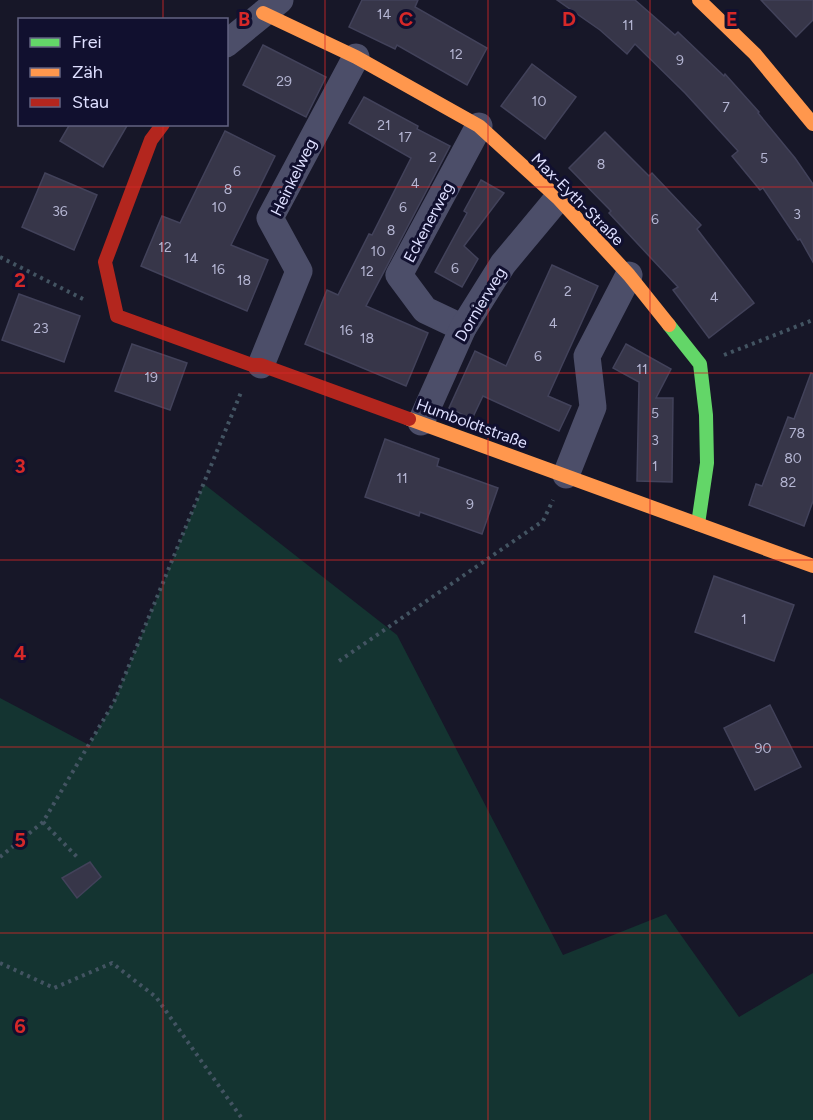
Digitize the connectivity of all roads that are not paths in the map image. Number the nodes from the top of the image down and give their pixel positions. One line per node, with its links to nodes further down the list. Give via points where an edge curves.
1 (699, 0): 5 (street, via 754,54)
2 (272, 7): 3 (street); 4 (street, Max-Eyth-Straße)
3 (228, 42)
4 (356, 57): 7 (street, Max-Eyth-Straße); 11 (street, Heinkelweg, via 270,218 299,271)
5 (813, 124)
6 (162, 126): 11 (street, Humboldtstraße, via 151,140 105,262 117,316)
7 (479, 126): 8 (street, Max-Eyth-Straße); 10 (street, Eckenerweg, via 399,275 425,310)
8 (558, 198): 9 (street, Max-Eyth-Straße); 10 (street, Dornierweg, via 503,264)
9 (629, 275): 13 (street, via 587,357 593,407); 14 (street, Max-Eyth-Straße, via 700,364 707,463)
10 (463, 327): 12 (street, Dornierweg)
11 (257, 365): 12 (street, Humboldtstraße)
12 (421, 422): 13 (street, Humboldtstraße)
13 (566, 475): 14 (street, Humboldtstraße)
14 (698, 524): 15 (street, Humboldtstraße)
15 (813, 566)

